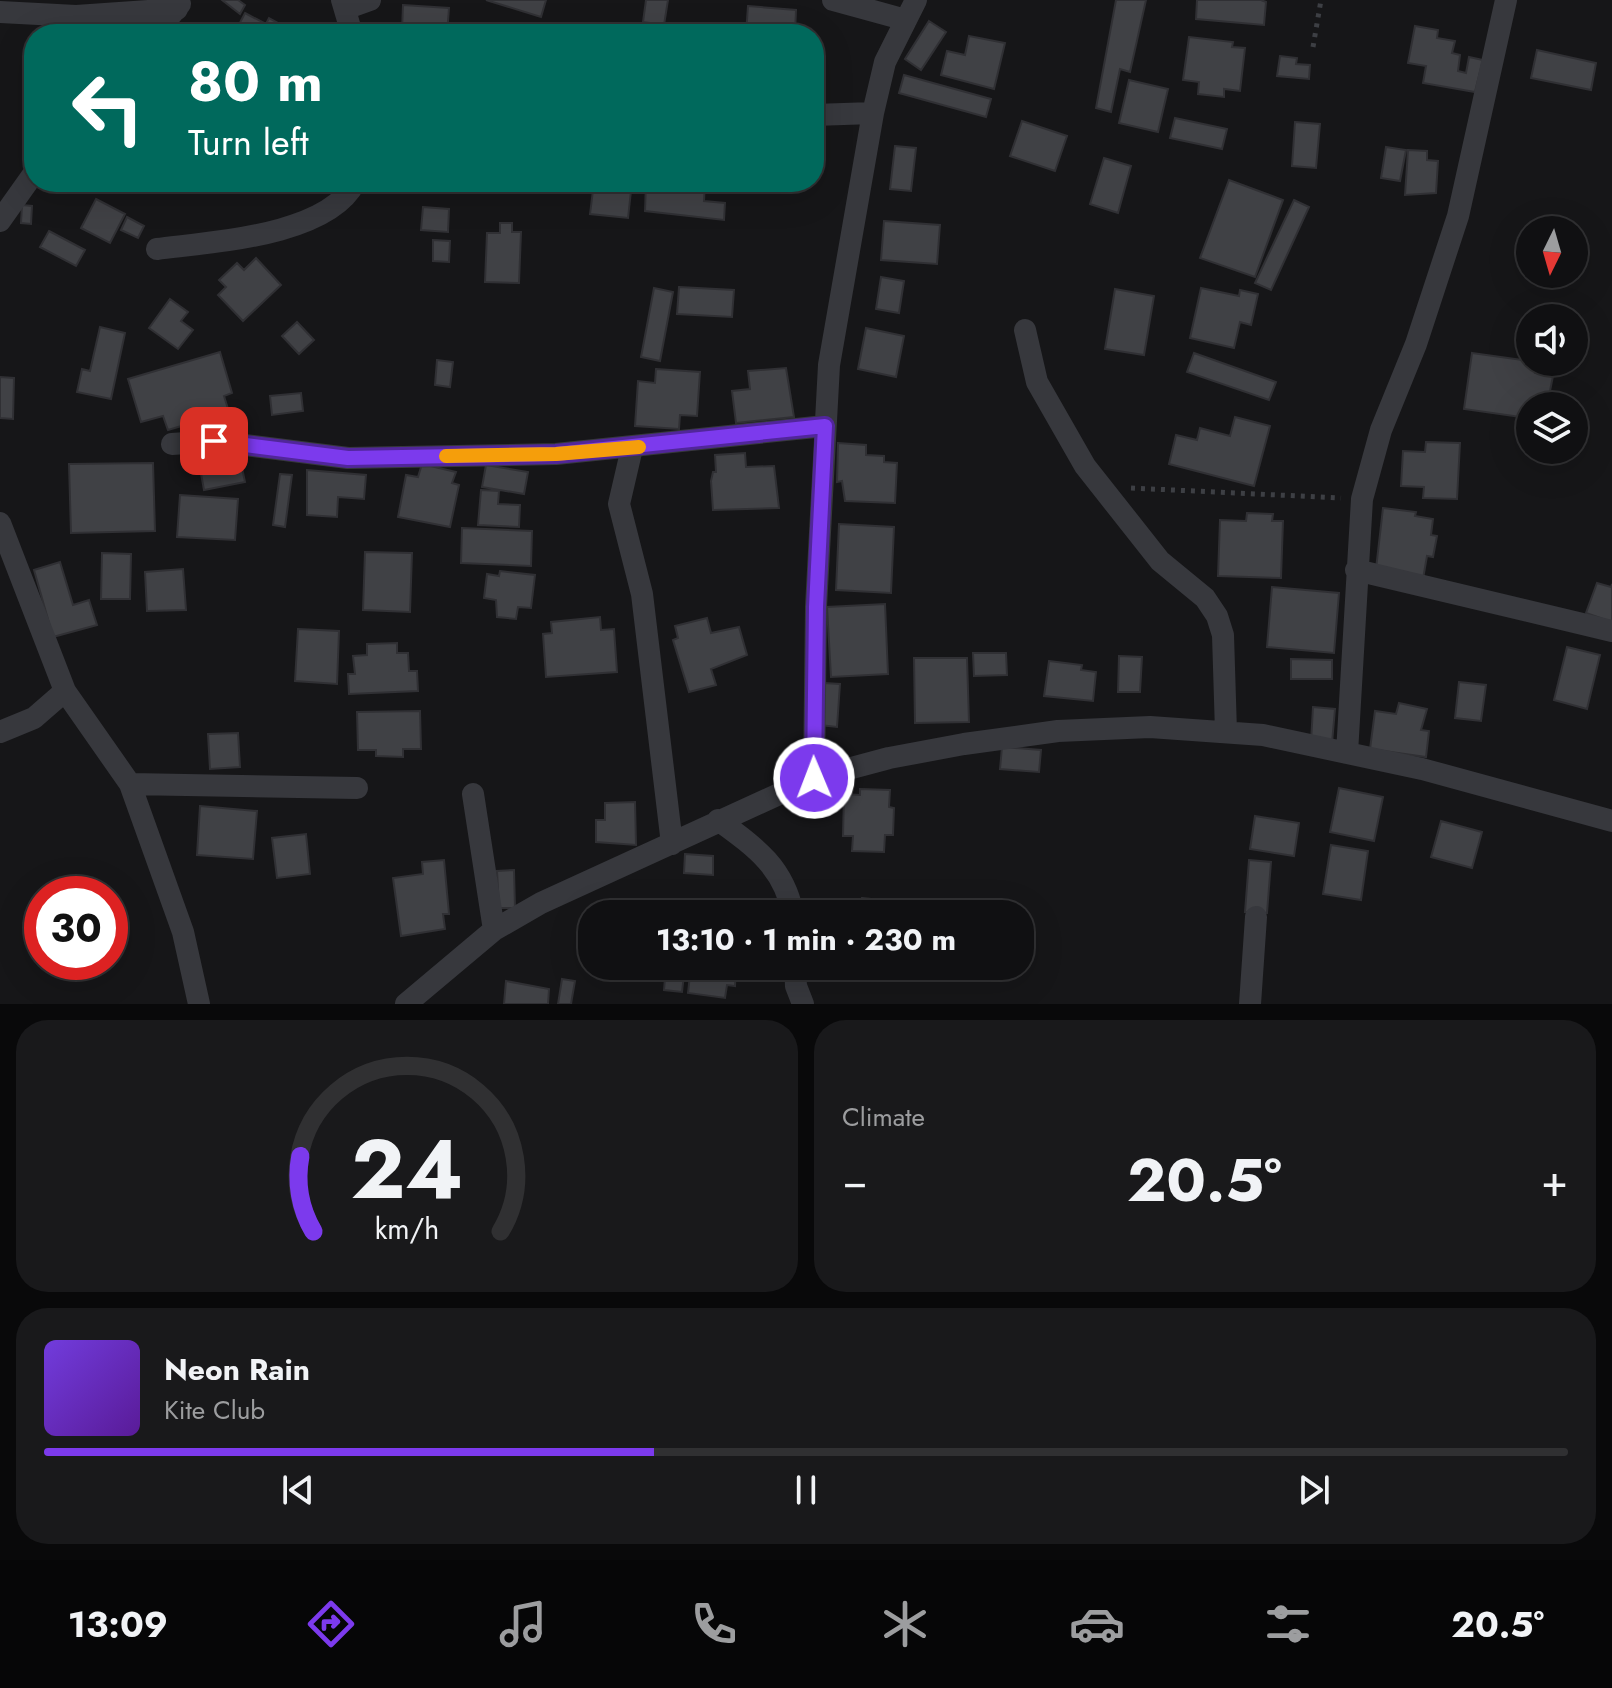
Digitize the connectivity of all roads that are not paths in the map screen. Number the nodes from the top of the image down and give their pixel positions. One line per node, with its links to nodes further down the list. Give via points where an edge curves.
1 (370, 0): 5 (street)
2 (833, 0): 6 (street)
3 (1506, 0): 21 (street, via 1458,216 1381,430 1362,499)
4 (180, 4): 7 (street, via 76,16); 8 (street)
5 (344, 4): 9 (street)
6 (911, 10): 10 (street, via 885,62)
7 (0, 12)
8 (163, 24)
9 (349, 24)
10 (873, 113): 11 (street); 17 (street, via 829,365)
11 (824, 115)
12 (24, 187): 14 (street)
13 (346, 192): 15 (street, via 335,205 280,229)
14 (0, 221)
15 (157, 249)
16 (1025, 330): 25 (street, via 1037,382 1057,421 1160,561 1205,598 1217,616 1223,635)
17 (825, 426): 19 (street); 27 (street)
18 (172, 444): 19 (street, via 214,441 348,458)
19 (632, 448): 33 (street, via 619,504 642,594)
20 (0, 523): 23 (street)
21 (1356, 570): 22 (street); 26 (street)
22 (1612, 631)
23 (65, 691): 24 (street, via 34,718); 28 (street)
24 (0, 732)
25 (1226, 732): 26 (street); 27 (street, via 1150,727 1058,731 889,758)
26 (1347, 753): 32 (street)
27 (814, 778): 31 (street)
28 (130, 784): 29 (street); 38 (street, via 183,932)
29 (357, 788)
30 (473, 794): 36 (street)
31 (718, 820): 33 (street); 34 (street, via 769,860 783,878)
32 (1612, 821)
33 (672, 844): 36 (street)
34 (789, 900)
35 (1256, 917): 41 (street)
36 (494, 930): 39 (street)
37 (796, 980): 40 (street)
38 (199, 1004)
39 (406, 1004)
40 (803, 1004)
41 (1250, 1004)

